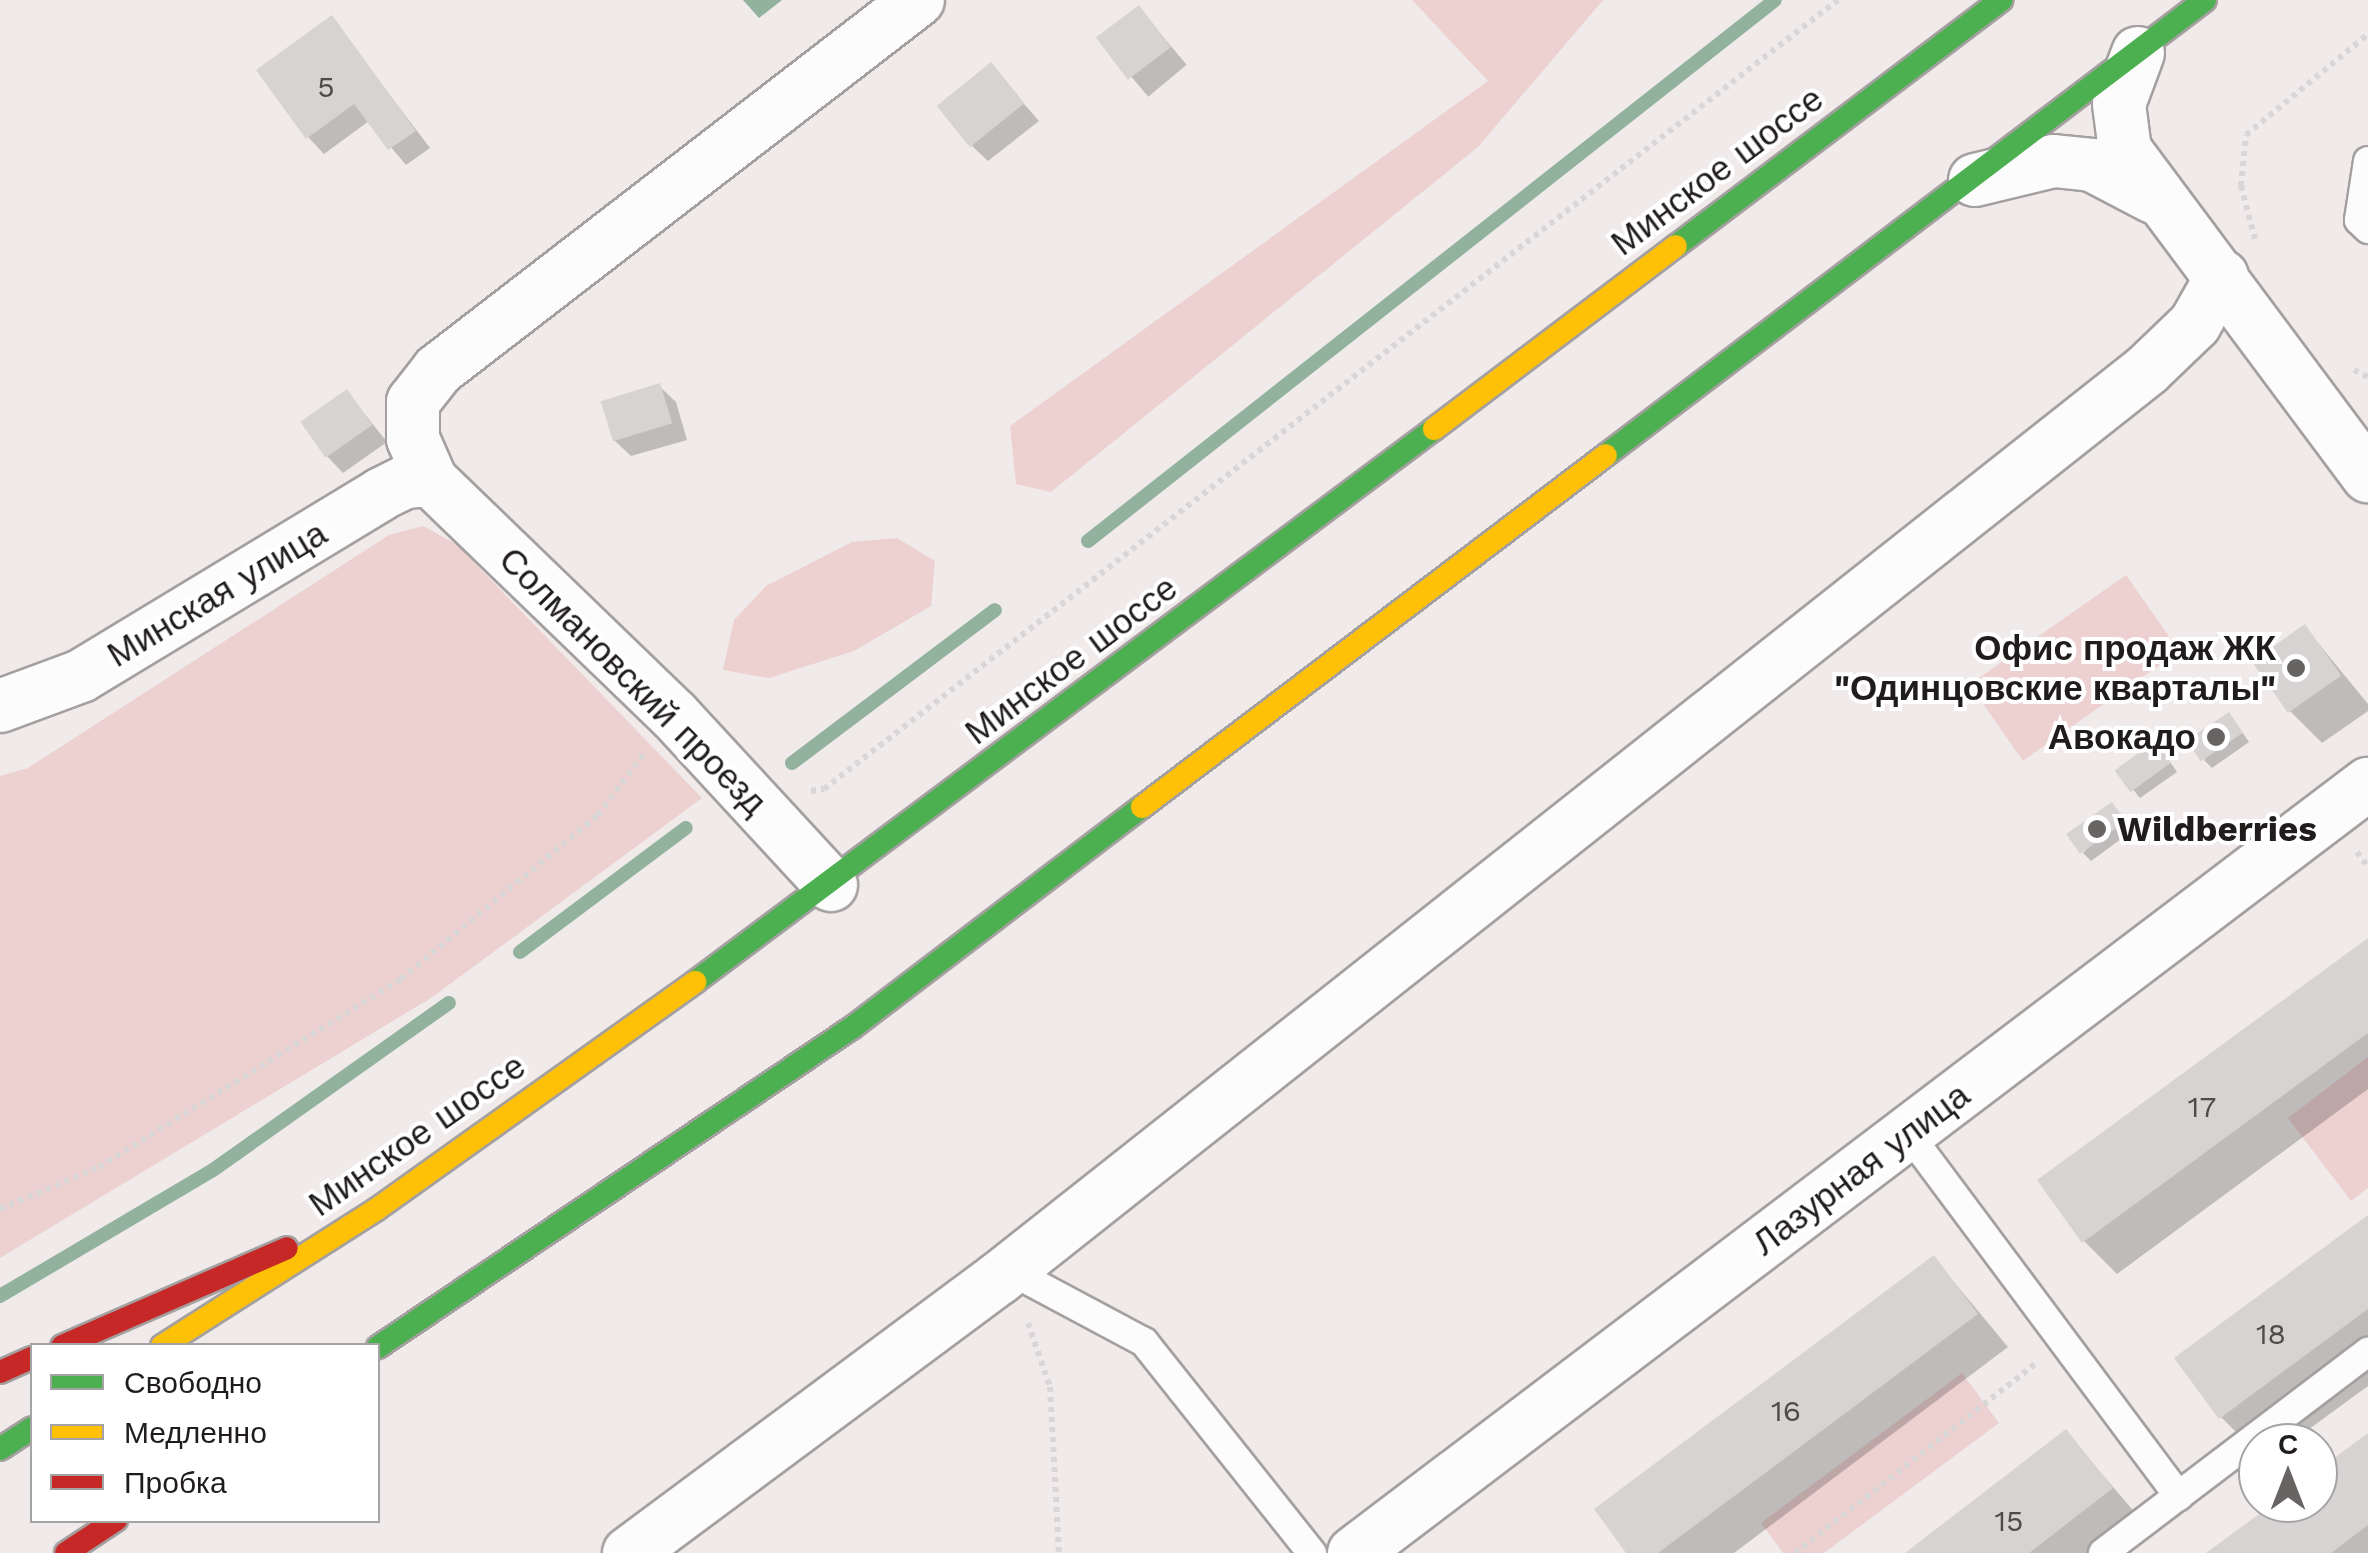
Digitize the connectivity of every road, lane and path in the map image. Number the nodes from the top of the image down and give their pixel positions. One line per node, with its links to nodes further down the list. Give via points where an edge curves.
1 (918, 0): 13 (street, via 438,370 413,402 413,439)
2 (1838, 0): 17 (path, via 824,789)
3 (2001, 0): 18 (main road, Минское шоссе)
4 (2206, 0): 6 (main road)
5 (2368, 34): 11 (path, via 2246,135)
6 (2138, 53): 8 (main road); 9 (street, via 2118,116 2126,150)
7 (2368, 161): 10 (lane, via 2359,220)
8 (1975, 180): 9 (street, via 2054,161 2092,165); 26 (main road, via 853,1027)
9 (2159, 202): 11 (street)
10 (2368, 229)
11 (2240, 264): 12 (street); 22 (street, via 2195,324 2147,370)
12 (2368, 476)
13 (431, 480): 14 (street, Минская улица, via 381,494 81,676); 15 (street, Солмановский проезд)
14 (0, 706)
15 (674, 714): 18 (street, Солмановский проезд); 21 (path, via 598,815 400,979 98,1168)
16 (2368, 784): 19 (street, Лазурная улица)
17 (796, 794)
18 (832, 885): 20 (main road, Минское шоссе)
19 (1908, 1133): 23 (lane); 40 (street, Лазурная улица)
20 (377, 1208): 24 (main road); 25 (main road, Минское шоссе)
21 (0, 1209)
22 (1009, 1270): 37 (street); 38 (path, via 1050,1387); 39 (lane, via 1144,1342)
23 (2063, 1341): 32 (lane); 41 (path)
24 (69, 1343)
25 (167, 1343)
26 (380, 1346)
27 (2368, 1352): 32 (lane)
28 (30, 1359): 29 (main road)
29 (0, 1372)
30 (30, 1429): 31 (main road)
31 (0, 1449)
32 (2178, 1496): 42 (lane)
33 (111, 1523): 35 (main road)
34 (141, 1523): 36 (main road)
35 (66, 1553)
36 (110, 1553)
37 (629, 1553)
38 (1059, 1553)
39 (1312, 1553)
40 (1354, 1553)
41 (1796, 1553)
42 (2103, 1553)

